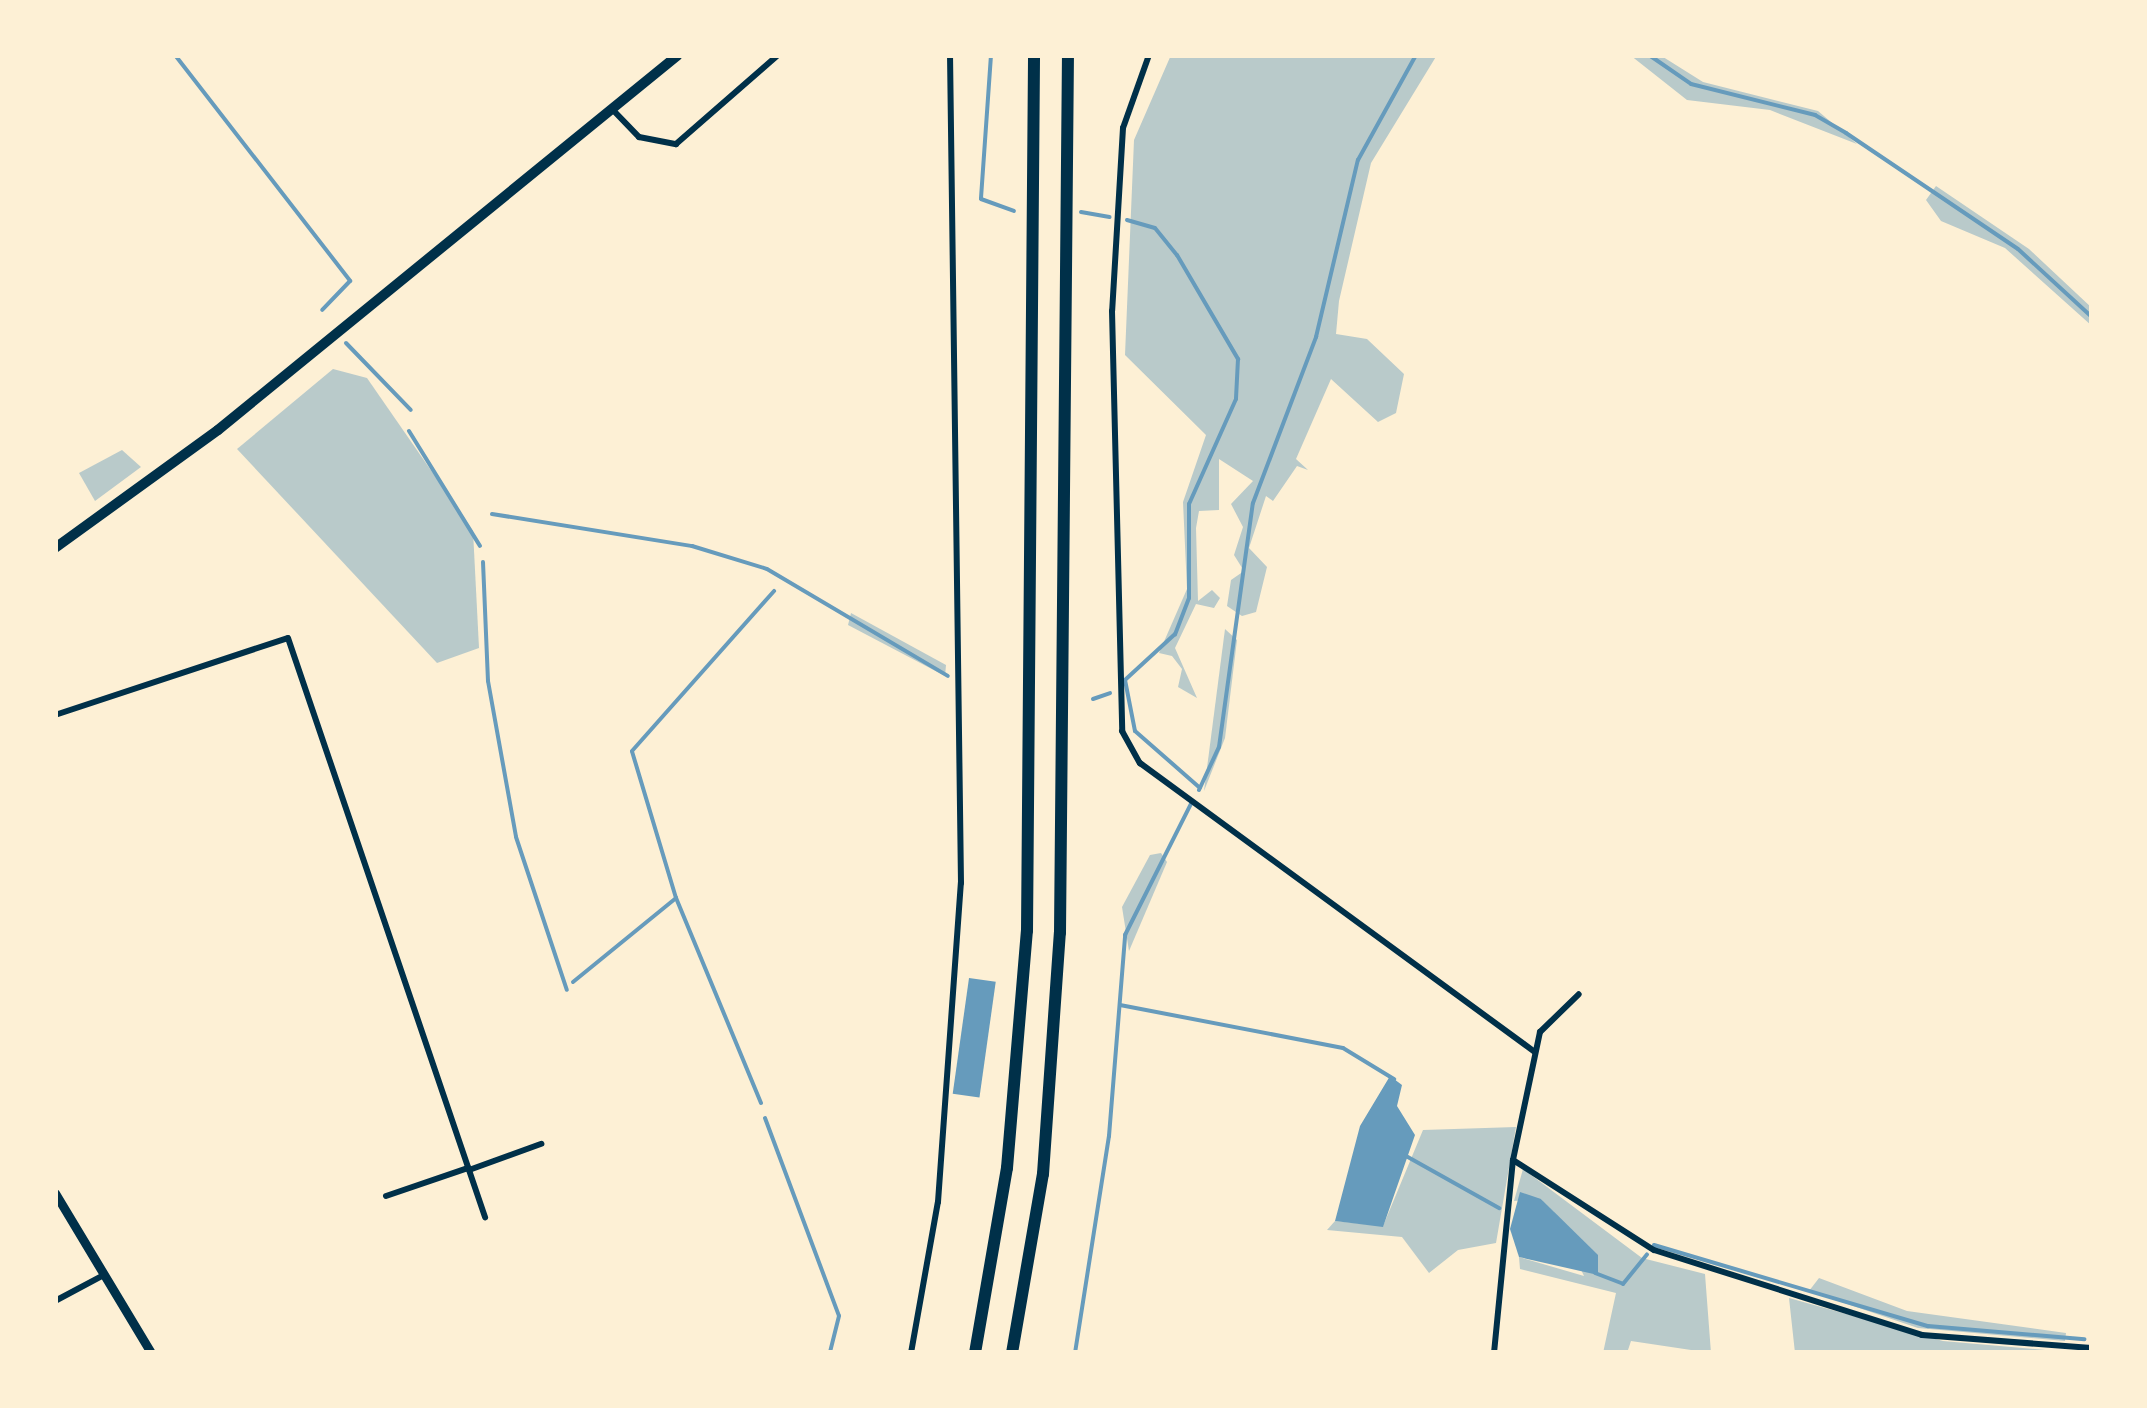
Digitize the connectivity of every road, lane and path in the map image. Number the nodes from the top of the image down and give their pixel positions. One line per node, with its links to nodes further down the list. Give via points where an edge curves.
1 (678, 55): 7 (main road)
2 (778, 55): 8 (street, via 676,144 639,137)
3 (950, 55): 23 (street, via 961,883 938,1202)
4 (1034, 55): 24 (highway, via 1027,931 1007,1168)
5 (1068, 55): 25 (highway, via 1059,950 1043,1174)
6 (1149, 55): 12 (street, via 1123,128 1112,312 1122,731 1140,763)
7 (667, 58): 8 (main road)
8 (610, 107): 9 (main road, via 218,430)
9 (55, 548)
10 (55, 715): 15 (street, via 288,638)
11 (1579, 994): 12 (street, via 1544,1023)
12 (1535, 1052): 14 (street)
13 (541, 1144): 15 (street)
14 (1512, 1160): 21 (street, via 1654,1250 1922,1334); 26 (street)
15 (468, 1169): 17 (street); 18 (street)
16 (55, 1194): 19 (street)
17 (386, 1196)
18 (485, 1217)
19 (104, 1275): 20 (street); 22 (street)
20 (55, 1301)
21 (2092, 1348)
22 (150, 1353)
23 (912, 1353)
24 (975, 1353)
25 (1012, 1353)
26 (1494, 1353)

